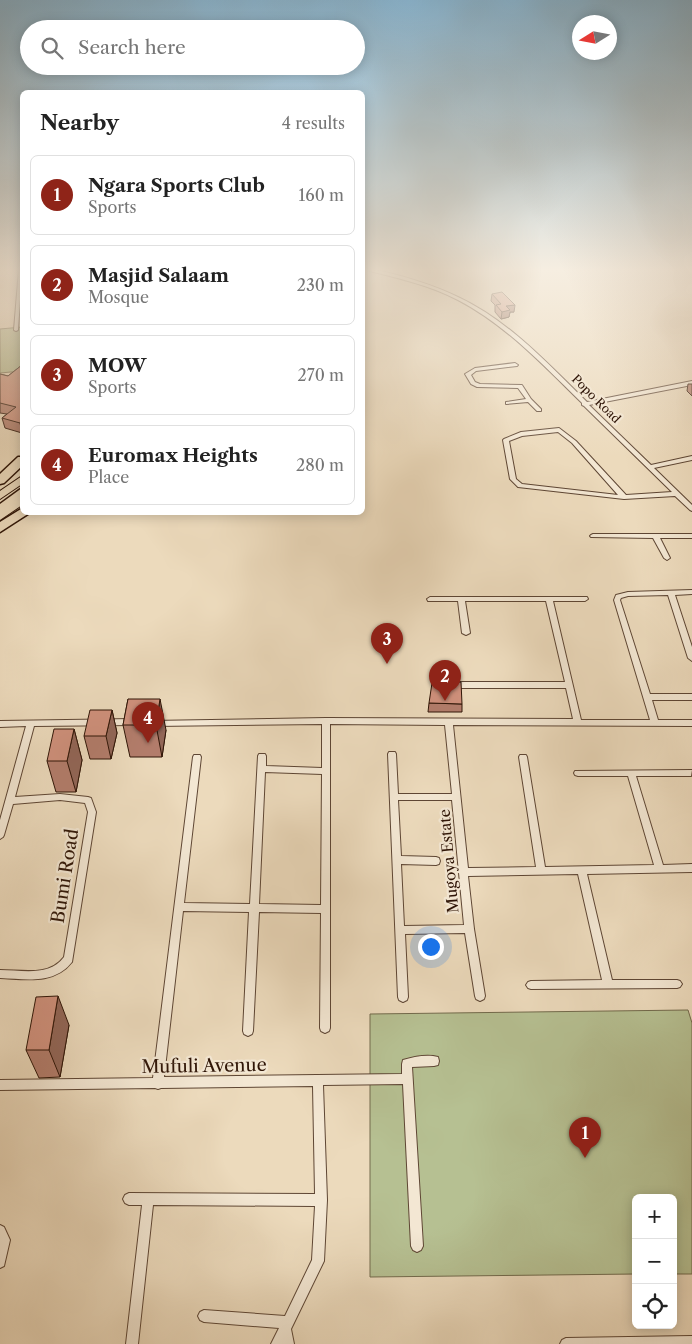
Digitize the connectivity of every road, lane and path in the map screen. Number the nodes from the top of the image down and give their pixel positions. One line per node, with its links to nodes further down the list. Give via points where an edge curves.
1 (509, 332): 6 (street, Popo Road)
2 (515, 365): 4 (street, via 476,370 468,376 479,386 520,386)
3 (692, 383): 6 (street)
4 (529, 400): 5 (street); 7 (street)
5 (508, 403)
6 (584, 404): 10 (street, Popo Road)
7 (539, 410)
8 (692, 458): 10 (street)
9 (20, 462): 12 (highway)
10 (649, 468): 17 (street, Popo Road)
11 (20, 476): 15 (highway)
12 (0, 480)
13 (20, 481): 18 (highway)
14 (20, 486): 20 (highway)
15 (0, 490)
16 (20, 494): 24 (highway)
17 (676, 494): 19 (street); 23 (street, Popo Road)
18 (0, 496)
19 (624, 497): 19 (street, via 518,485 513,479 506,440 521,434 559,430)
20 (0, 502)
21 (20, 502): 26 (highway)
22 (20, 508): 27 (highway)
23 (692, 509)
24 (0, 510)
25 (20, 515): 28 (highway)
26 (0, 517)
27 (0, 522)
28 (0, 528)
29 (594, 536): 31 (street)
30 (692, 536): 31 (street)
31 (656, 537): 32 (street)
32 (666, 558)
33 (692, 592): 34 (street)
34 (671, 593): 40 (street); 44 (street, via 628,594 617,600)
35 (549, 598): 37 (street); 38 (street); 42 (street)
36 (430, 599): 37 (street)
37 (461, 599): 39 (street)
38 (585, 599)
39 (466, 632)
40 (692, 658)
41 (451, 685): 42 (street)
42 (569, 685): 47 (street)
43 (692, 697): 44 (street)
44 (647, 698): 48 (street)
45 (326, 721): 46 (street); 51 (street); 57 (street)
46 (449, 723): 47 (street); 62 (street, Mugoya Estate)
47 (578, 723): 48 (street)
48 (655, 723): 49 (street)
49 (692, 723)
50 (0, 724): 51 (street)
51 (31, 724): 63 (street)
52 (392, 754): 61 (street)
53 (197, 756): 72 (street)
54 (262, 756): 56 (street)
55 (523, 757): 69 (street)
56 (262, 769): 57 (street); 73 (street, via 258,802)
57 (326, 771): 74 (street)
58 (578, 773): 59 (street)
59 (631, 773): 60 (street); 67 (street)
60 (691, 773)
61 (394, 797): 62 (street); 65 (street)
62 (457, 797): 71 (street, Mugoya Estate)
63 (11, 800): 64 (street); 77 (street, Bumi Road, via 60,797 88,800 92,812 69,959 53,974)
64 (0, 835)
65 (397, 860): 66 (street); 76 (street)
66 (436, 861)
67 (659, 867): 68 (street); 70 (street)
68 (692, 868)
69 (541, 870): 70 (street); 71 (street)
70 (582, 870): 78 (street)
71 (465, 872): 75 (street, Mugoya Estate)
72 (181, 907): 73 (street); 88 (street)
73 (256, 908): 74 (street); 84 (street)
74 (325, 909): 83 (street)
75 (469, 928): 76 (street); 81 (street, Mugoya Estate)
76 (401, 930): 82 (street)
77 (0, 974)
78 (608, 984): 79 (street); 80 (street)
79 (677, 984)
80 (531, 985)
81 (480, 996)
82 (403, 997)
83 (325, 1028)
84 (248, 1031)
85 (434, 1061): 86 (street, via 407,1064)
86 (408, 1080): 87 (street, Mufuli Avenue); 94 (street)
87 (318, 1082): 88 (street, Mufuli Avenue); 92 (street)
88 (158, 1084): 89 (street, Mufuli Avenue)
89 (0, 1085)
90 (129, 1200): 91 (street)
91 (148, 1200): 92 (street); 99 (street)
92 (321, 1200): 97 (street, via 318,1261)
93 (0, 1231): 95 (street, via 4,1240)
94 (417, 1246)
95 (0, 1262)
96 (204, 1316): 97 (street)
97 (286, 1325): 100 (street); 101 (street)
98 (692, 1342): 102 (street)
99 (132, 1344)
100 (277, 1344)
101 (288, 1344)
102 (566, 1344)

